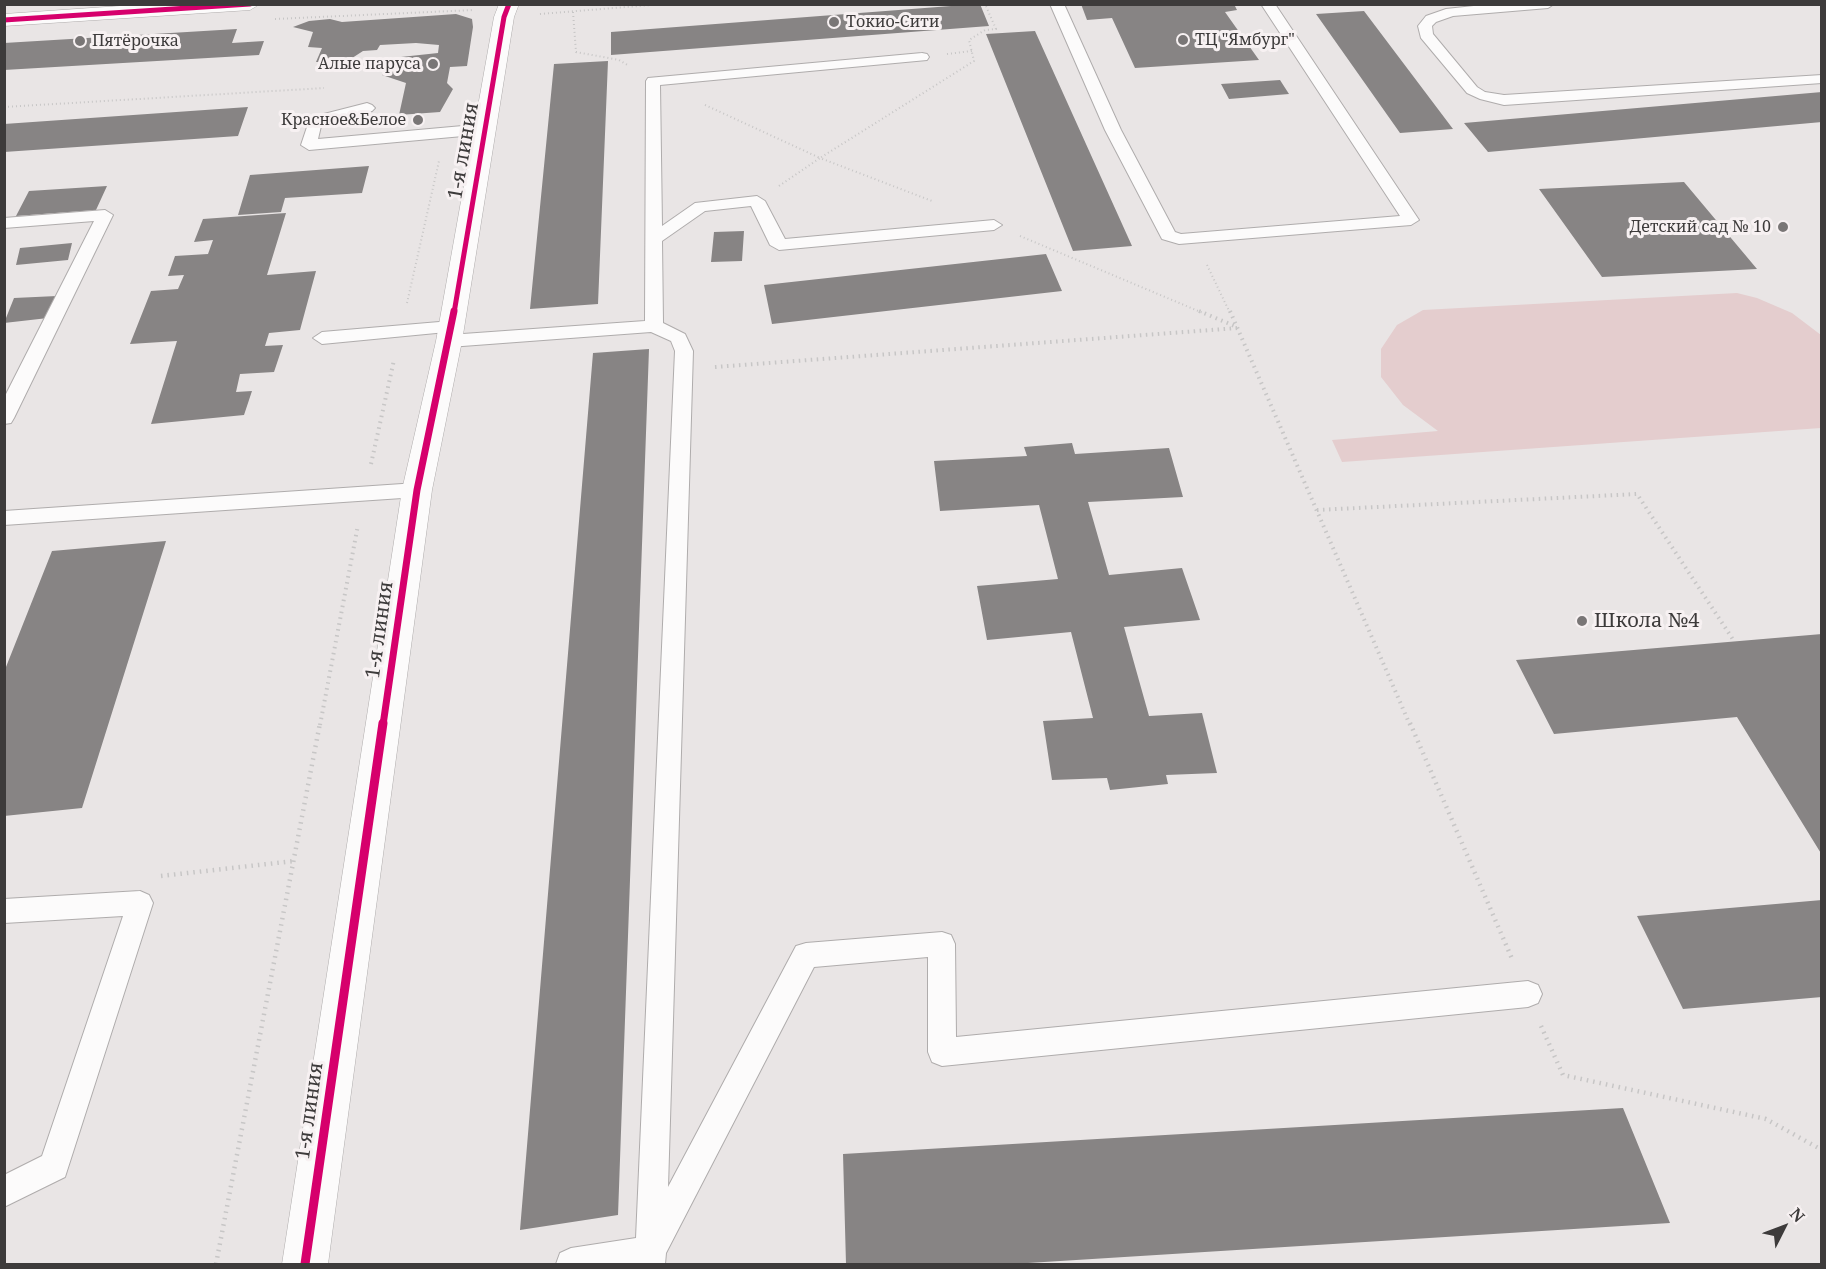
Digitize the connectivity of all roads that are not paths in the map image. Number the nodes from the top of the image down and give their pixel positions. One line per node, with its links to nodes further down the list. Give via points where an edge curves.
1 (83, 4): 6 (street)
2 (250, 4): 8 (street)
3 (1057, 4): 4 (lane, via 1113,130 1168,235 1179,239 1411,220)
4 (1268, 4)
5 (1548, 4): 10 (lane, via 1450,12 1431,19 1425,26 1426,35 1472,90 1504,100)
6 (4, 9)
7 (506, 11): 12 (street, 1-я линия)
8 (4, 20)
9 (922, 57): 15 (lane, via 652,81)
10 (1821, 79)
11 (367, 108): 12 (lane, via 314,124 309,146)
12 (485, 129): 17 (street, 1-я линия)
13 (4, 223): 19 (lane, via 105,215)
14 (994, 225): 15 (lane, via 779,245 757,201 701,206)
15 (654, 239): 16 (lane)
16 (654, 326): 17 (lane); 27 (lane, via 680,338 684,351)
17 (450, 334): 18 (lane, via 401,331); 22 (street, 1-я линия)
18 (322, 338)
19 (28, 370): 20 (lane); 21 (lane)
20 (4, 372)
21 (4, 418)
22 (417, 490): 23 (lane); 28 (street, 1-я линия)
23 (4, 518)
24 (4, 911): 26 (lane, via 140,903 54,1166)
25 (1528, 994): 27 (lane, via 942,1052 942,944 806,955)
26 (4, 1192)
27 (651, 1258): 29 (lane)
28 (305, 1264)
29 (571, 1264)

